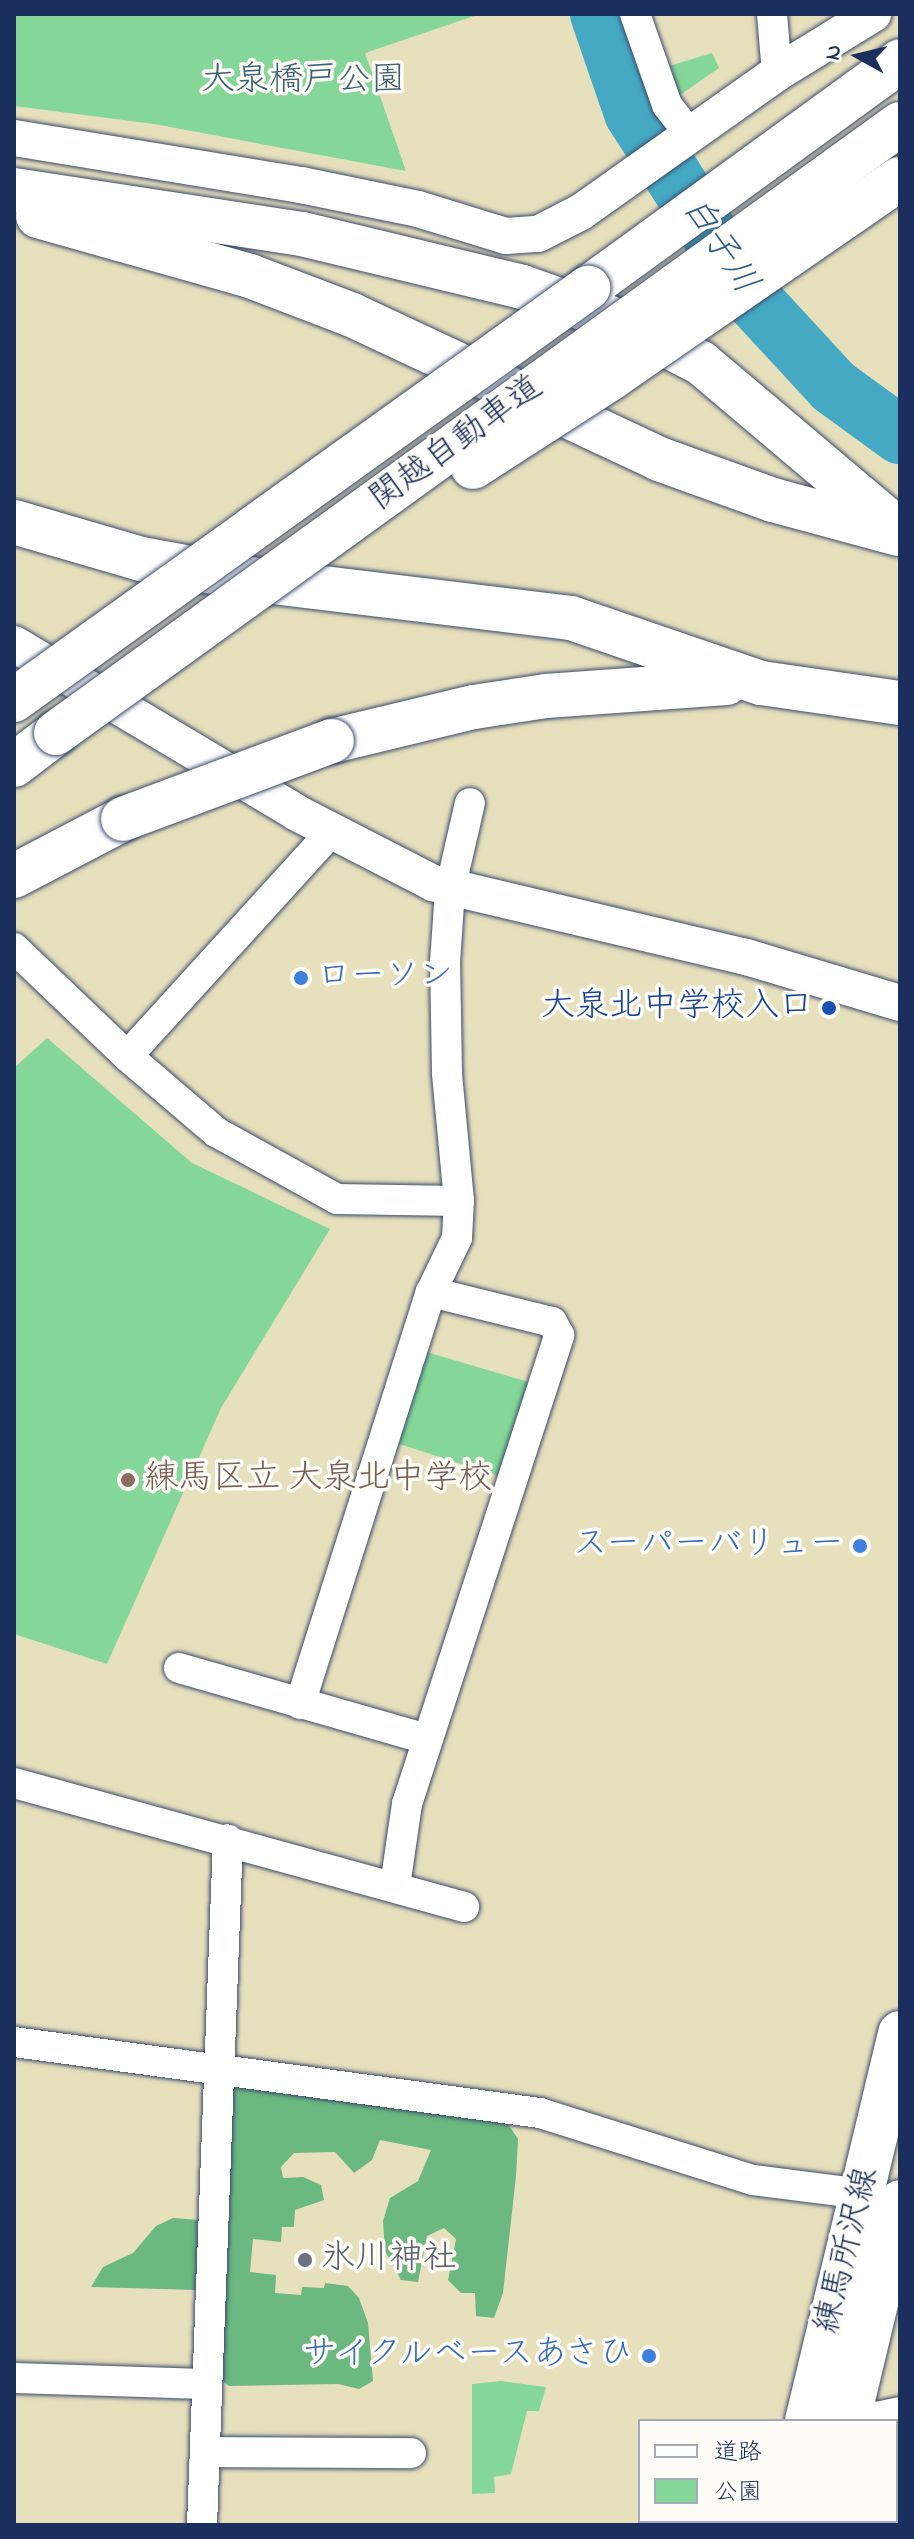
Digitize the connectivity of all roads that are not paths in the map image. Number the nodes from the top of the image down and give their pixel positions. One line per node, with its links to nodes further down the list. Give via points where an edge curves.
1 (635, 14): 8 (street, via 667,105)
2 (772, 14): 5 (street)
3 (873, 14): 5 (street)
4 (900, 61): 16 (main road, 関越自動車道, bridge)
5 (777, 73): 8 (street)
6 (900, 124): 18 (main road, 関越自動車道, bridge)
7 (14, 138): 8 (street, via 301,185 418,209 506,236 552,230)
8 (685, 139)
9 (900, 179): 18 (main road, bridge, via 611,378)
10 (14, 190): 13 (main road, via 302,234 522,287 619,321 701,363)
11 (14, 210): 13 (main road, via 150,244 323,304 659,459 773,500)
12 (14, 522): 15 (main road, via 141,559 257,580 571,618)
13 (900, 533)
14 (14, 644): 21 (street)
15 (761, 683): 17 (main road); 22 (main road, bridge, via 546,696 474,707 332,741 190,790)
16 (14, 700)
17 (900, 703)
18 (56, 733): 19 (main road, 関越自動車道)
19 (14, 765)
20 (470, 803): 23 (street)
21 (332, 831): 23 (street); 26 (street)
22 (14, 876)
23 (450, 890): 25 (street, via 746,957); 27 (street, via 444,1022)
24 (14, 948): 26 (street)
25 (900, 1003)
26 (127, 1056): 27 (street, via 216,1132 337,1199)
27 (459, 1201): 28 (street, via 457,1238)
28 (431, 1292): 30 (street); 31 (street, via 552,1322 559,1335)
29 (179, 1668): 30 (street)
30 (300, 1704): 31 (street)
31 (427, 1739): 34 (street, via 407,1804)
32 (14, 1783): 33 (street)
33 (228, 1839): 34 (street); 38 (street)
34 (395, 1886): 35 (street)
35 (464, 1907)
36 (900, 2033): 39 (main road, 練馬所沢線)
37 (14, 2042): 38 (street)
38 (215, 2070): 39 (street, via 540,2113 753,2180); 41 (street)
39 (881, 2198): 43 (main road, 練馬所沢線); 44 (main road, 練馬所沢線)
40 (14, 2378): 41 (street)
41 (206, 2384): 45 (street)
42 (900, 2412): 43 (street)
43 (849, 2416)
44 (808, 2419)
45 (205, 2452): 46 (street); 47 (street)
46 (411, 2453)
47 (202, 2525)

